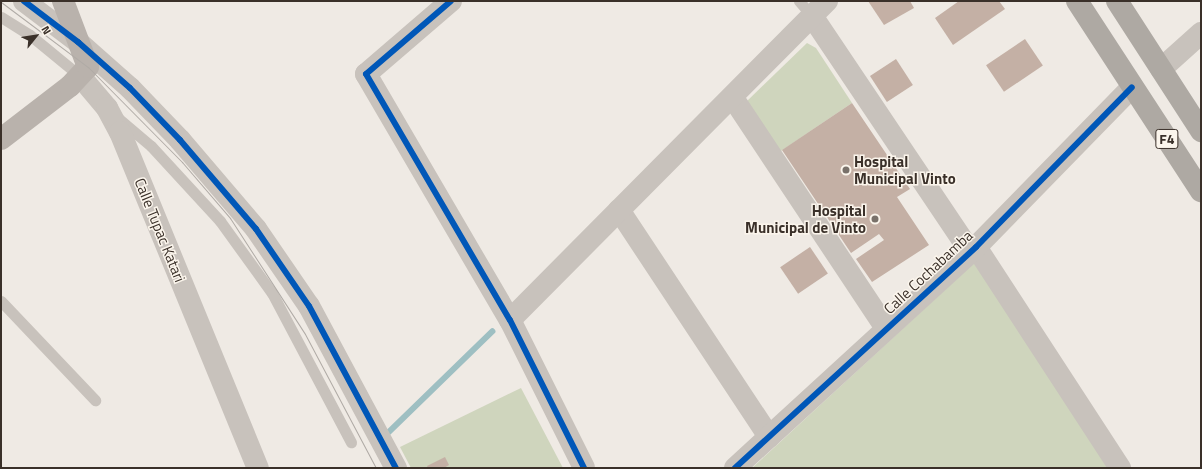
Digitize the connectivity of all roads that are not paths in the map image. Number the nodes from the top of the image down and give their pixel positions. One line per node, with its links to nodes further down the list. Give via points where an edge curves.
1 (24, 1): 10 (street)
2 (63, 1): 10 (street)
3 (451, 1): 22 (street, via 366,74)
4 (827, 1): 7 (street)
5 (1076, 1): 13 (highway, F4)
6 (1117, 1): 11 (highway, F4)
7 (805, 8): 14 (street); 20 (street)
8 (1, 17): 12 (lane, via 30,35)
9 (1201, 33): 11 (street)
10 (78, 42): 12 (street, via 88,67); 28 (street, via 130,88 180,140 256,229 309,306)
11 (1161, 69): 16 (highway, F4)
12 (80, 76): 15 (street, Calle Tupac Katari); 17 (street)
13 (1132, 87): 18 (highway, F4); 20 (street, Calle Cochabamba)
14 (732, 98): 19 (street); 23 (street)
15 (107, 108): 26 (lane, via 151,146 220,222 272,293); 27 (street, Calle Tupac Katari, via 120,132)
16 (1201, 131)
17 (1, 139)
18 (1201, 191)
19 (619, 210): 22 (street); 25 (street)
20 (973, 249): 23 (street, Calle Cochabamba); 31 (street)
21 (1, 301): 24 (lane)
22 (510, 320): 29 (street)
23 (886, 328): 25 (street, Calle Cochabamba)
24 (95, 400)
25 (769, 437): 30 (street, Calle Cochabamba)
26 (351, 442)
27 (258, 468)
28 (396, 468)
29 (584, 468)
30 (735, 468)
31 (1120, 468)

